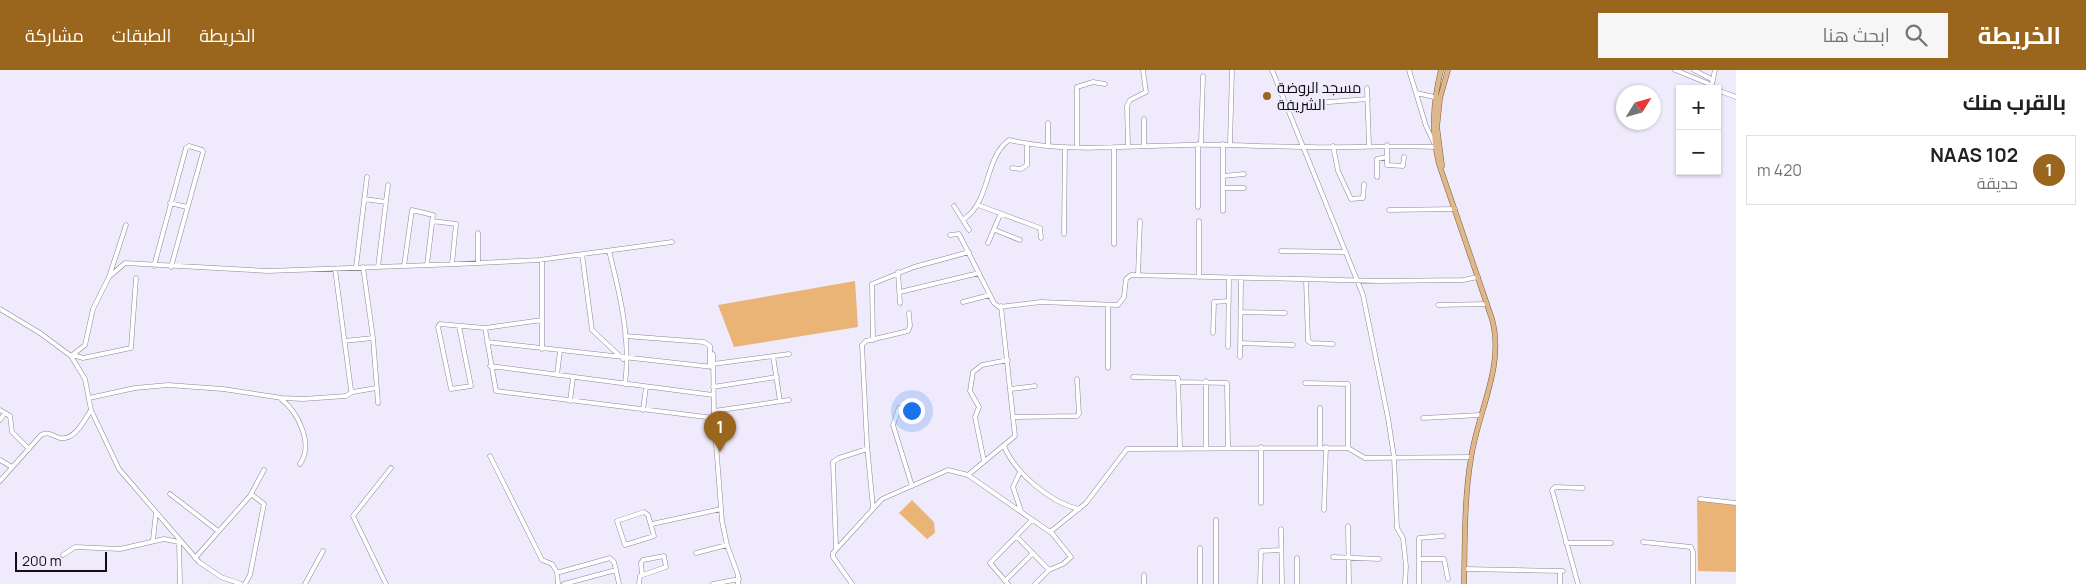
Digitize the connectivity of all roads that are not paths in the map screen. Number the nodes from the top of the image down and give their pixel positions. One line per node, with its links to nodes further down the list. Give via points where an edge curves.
1 (1143, 70): 31 (street, via 1146,92 1130,100 1127,106)
2 (1232, 70): 26 (street)
3 (1272, 70): 38 (street)
4 (1409, 70): 17 (street)
5 (1441, 70): 19 (main road)
6 (1448, 70): 19 (main road)
7 (1675, 70): 13 (street)
8 (1694, 70): 11 (street)
9 (1715, 70): 11 (street)
10 (1203, 76): 24 (street)
11 (1713, 80): 14 (street)
12 (1105, 84): 36 (street, via 1093,82 1077,87)
13 (1709, 85)
14 (1714, 85)
15 (1367, 88): 20 (street)
16 (1721, 92): 18 (street)
17 (1416, 93): 19 (street); 29 (street)
18 (1736, 97)
19 (1438, 98): 29 (main road, via 1432,124); 42 (main road, via 1437,128)
20 (1368, 99): 21 (street); 28 (street)
21 (1316, 103)
22 (1144, 119): 32 (street)
23 (1048, 124): 30 (street)
24 (1200, 144): 25 (street); 32 (street); 57 (street)
25 (1223, 144): 26 (street); 44 (street)
26 (1230, 144): 38 (street)
27 (1027, 145): 30 (street); 41 (street, via 1027,165 1021,169); 54 (street, via 1006,141)
28 (1369, 145): 33 (street); 34 (street)
29 (1435, 145): 34 (street); 42 (main road)
30 (1048, 146): 35 (street)
31 (1128, 146): 32 (street); 37 (street)
32 (1144, 146)
33 (1332, 146): 38 (street); 47 (street, via 1338,171 1351,199 1363,198)
34 (1387, 146): 39 (street)
35 (1065, 147): 36 (street); 70 (street)
36 (1077, 147): 37 (street)
37 (1114, 147): 76 (street)
38 (1304, 147): 80 (street)
39 (1387, 156): 40 (street, via 1388,166 1403,166); 46 (street, via 1377,159)
40 (1404, 157)
41 (1012, 168)
42 (1442, 173): 59 (main road)
43 (1244, 174): 44 (street)
44 (1223, 176): 49 (street)
45 (367, 177): 51 (street)
46 (1377, 177)
47 (1364, 184)
48 (388, 185): 52 (street)
49 (1223, 188): 50 (street); 60 (street)
50 (1244, 188)
51 (364, 199): 52 (street); 91 (street)
52 (386, 202): 87 (street)
53 (170, 203): 56 (street); 56 (street, via 189,146 203,152); 86 (street)
54 (978, 205): 61 (street); 62 (street)
55 (954, 206): 62 (street)
56 (187, 207): 89 (street)
57 (1198, 207)
58 (1389, 210): 59 (street)
59 (1455, 210): 98 (main road)
60 (1222, 211)
61 (1000, 215): 68 (street); 72 (street, via 1040,228)
62 (964, 219): 67 (street)
63 (1140, 221): 95 (street)
64 (1199, 221): 97 (street)
65 (432, 222): 84 (street, via 456,224); 85 (street); 88 (street, via 431,213 410,211)
66 (126, 224): 96 (street)
67 (969, 230)
68 (995, 230): 73 (street); 75 (street)
69 (478, 233): 83 (street)
70 (1064, 234)
71 (950, 235): 79 (street, via 958,234)
72 (1042, 238)
73 (1020, 240)
74 (672, 242): 77 (street)
75 (988, 244)
76 (1114, 244)
77 (610, 250): 81 (street); 121 (street)
78 (1281, 251): 80 (street)
79 (969, 252): 93 (street); 94 (street)
80 (1346, 252): 103 (street)
81 (582, 254): 82 (street); 137 (street, via 591,328)
82 (542, 260): 83 (street); 117 (street)
83 (478, 263): 84 (street)
84 (452, 264): 85 (street)
85 (427, 265): 88 (street)
86 (154, 266): 89 (street); 96 (street, via 124,264)
87 (378, 266): 88 (street); 92 (street)
88 (404, 266)
89 (171, 267): 90 (street, via 268,271)
90 (335, 268): 91 (street); 124 (street)
91 (356, 268): 92 (street)
92 (363, 268): 122 (street)
93 (898, 272): 104 (street); 123 (street, via 872,285)
94 (979, 272): 104 (street); 105 (street)
95 (1138, 275): 97 (street); 112 (street, via 1126,278 1120,304)
96 (109, 277): 134 (street, via 93,309 85,345)
97 (1198, 277): 100 (street)
98 (1478, 277): 103 (street); 110 (main road)
99 (136, 278): 134 (street, via 131,348 83,358)
100 (1229, 278): 101 (street); 106 (street)
101 (1241, 279): 102 (street); 114 (street)
102 (1306, 280): 103 (street); 127 (street, via 1308,341)
103 (1357, 280): 187 (street, via 1377,359)
104 (900, 292): 108 (street)
105 (990, 295): 107 (street); 111 (street, via 996,306)
106 (1229, 301): 120 (street, via 1214,302); 129 (street)
107 (963, 302)
108 (900, 303)
109 (1438, 304): 110 (street)
110 (1486, 304): 171 (main road, via 1496,335 1497,352)
111 (1001, 306): 112 (street, via 1041,302); 138 (street)
112 (1108, 306): 141 (street)
113 (0, 310): 134 (street)
114 (1240, 312): 116 (street); 126 (street)
115 (909, 313): 123 (street, via 908,331)
116 (1285, 313)
117 (542, 320): 119 (street); 130 (street)
118 (459, 326): 118 (street, via 440,324 438,327 453,390 471,386); 119 (street)
119 (485, 328): 125 (street)
120 (1213, 332)
121 (625, 336): 137 (street); 140 (street, via 704,342 710,346)
122 (374, 338): 124 (street); 154 (street)
123 (873, 340): 185 (street, via 862,345)
124 (344, 342): 156 (street)
125 (486, 342): 130 (street); 139 (street)
126 (1240, 343): 128 (street); 136 (street)
127 (1333, 344)
128 (1293, 345)
129 (1228, 347)
130 (542, 349): 131 (street)
131 (560, 351): 137 (street); 142 (street)
132 (714, 354): 140 (street)
133 (789, 354): 135 (street)
134 (72, 356): 158 (street, via 85,379)
135 (773, 356): 140 (street); 144 (street)
136 (1240, 357)
137 (625, 359): 140 (street); 150 (street)
138 (1008, 360): 155 (street); 190 (street, via 982,365 973,372 970,391 979,407 975,417)
139 (490, 366): 142 (street); 161 (street, via 496,391)
140 (712, 366): 153 (street)
141 (1108, 368)
142 (557, 375): 145 (street)
143 (1133, 376): 148 (street, via 1176,377)
144 (777, 377): 153 (street); 162 (street)
145 (573, 378): 150 (street); 161 (street)
146 (1077, 379): 172 (street, via 1077,416)
147 (1206, 381): 148 (street); 178 (street); 179 (street, via 1227,384)
148 (1179, 382): 177 (street)
149 (1305, 383): 183 (street, via 1348,384)
150 (625, 384): 152 (street)
151 (1035, 386): 155 (street)
152 (646, 387): 157 (street); 168 (street)
153 (713, 387): 157 (street)
154 (376, 388): 156 (street); 163 (street)
155 (1010, 389): 172 (street)
156 (352, 392): 159 (street, via 346,396)
157 (713, 395): 169 (street)
158 (89, 398): 159 (street, via 168,385); 167 (street)
159 (279, 398): 191 (street, via 292,411 307,443 307,451)
160 (790, 400): 162 (street)
161 (570, 401): 168 (street)
162 (780, 401): 169 (street)
163 (378, 403)
164 (916, 403): 198 (street, via 899,408 893,425)
165 (1320, 408): 180 (street)
166 (0, 410): 170 (street)
167 (91, 410): 184 (street, via 69,436 60,438 44,433); 210 (street, via 116,464)
168 (643, 410): 173 (street)
169 (714, 411): 173 (street)
170 (5, 413): 175 (street); 184 (street, via 10,416 14,435)
171 (1480, 415): 174 (street); 188 (main road)
172 (1013, 417): 176 (street, via 1015,436)
173 (714, 418): 206 (street)
174 (1423, 418)
175 (0, 420)
176 (1004, 446): 190 (street); 195 (street)
177 (1180, 447): 178 (street); 207 (street, via 1125,450)
178 (1206, 447): 179 (street)
179 (1228, 447): 182 (street)
180 (1320, 447): 181 (street); 182 (street)
181 (1326, 447): 183 (street); 208 (street)
182 (1260, 448): 203 (street)
183 (1348, 448): 187 (street, via 1364,458)
184 (29, 449): 192 (street)
185 (867, 449): 205 (street); 226 (street, via 833,462)
186 (490, 456): 242 (street, via 540,557 553,565)
187 (1394, 457): 188 (street); 267 (street, via 1397,528 1402,537)
188 (1471, 457): 239 (main road)
189 (0, 460): 192 (street)
190 (984, 462): 196 (street)
191 (300, 464)
192 (12, 467): 197 (street)
193 (391, 468): 252 (street, via 353,516)
194 (264, 470): 201 (street)
195 (1020, 472): 207 (street, via 1064,505); 209 (street, via 1013,487)
196 (968, 475): 198 (street, via 950,470); 209 (street)
197 (0, 481)
198 (912, 486): 205 (street, via 884,498)
199 (1583, 488): 223 (street, via 1557,486 1552,490)
200 (170, 494): 216 (street)
201 (251, 494): 216 (street); 250 (street, via 264,504 250,575)
202 (1700, 500): 204 (street)
203 (1260, 503)
204 (1736, 503)
205 (873, 508): 226 (street)
206 (721, 509): 213 (street); 225 (street)
207 (1079, 509): 217 (street)
208 (1324, 510)
209 (1021, 511): 211 (street)
210 (156, 512): 220 (street); 221 (street)
211 (1032, 520): 217 (street); 218 (street)
212 (1216, 520): 262 (street)
213 (652, 524): 213 (street, via 652,538 626,546 617,522 644,512)
214 (1348, 526): 234 (street)
215 (1281, 529): 228 (street)
216 (218, 531): 235 (street)
217 (1051, 532): 241 (street, via 1071,556 1068,561)
218 (1016, 536): 231 (street); 247 (street, via 990,563)
219 (1443, 536): 238 (street, via 1420,536)
220 (153, 540): 221 (street); 232 (street, via 120,548 75,547)
221 (179, 541): 235 (street); 248 (street)
222 (1644, 542): 272 (street, via 1692,548)
223 (1566, 543): 224 (street); 271 (street)
224 (1612, 543)
225 (727, 545): 230 (street); 246 (street)
226 (836, 548): 258 (street, via 832,552 833,557)
227 (1200, 548): 261 (street)
228 (1282, 550): 263 (street, via 1261,551); 264 (street)
229 (323, 551): 251 (street)
230 (696, 553)
231 (1033, 553): 241 (street); 247 (street)
232 (63, 555)
233 (1333, 557): 234 (street)
234 (1349, 557): 237 (street); 266 (street)
235 (195, 558): 249 (street, via 221,576)
236 (1297, 558): 265 (street)
237 (1379, 559)
238 (1418, 559): 245 (street, via 1444,559); 268 (street)
239 (1465, 569): 269 (main road); 270 (street, via 1562,571)
240 (616, 570): 242 (street, via 610,558); 254 (street); 255 (street)
241 (1049, 570): 259 (street)
242 (557, 572): 253 (street)
243 (642, 575): 243 (street, via 643,560 664,556 666,567); 256 (street, via 638,579)
244 (1144, 575): 260 (street)
245 (1448, 579)
246 (738, 582): 257 (street)
247 (1006, 582)
248 (180, 584)
249 (240, 584)
250 (245, 584)
251 (304, 584)
252 (386, 584)
253 (558, 584)
254 (564, 584)
255 (619, 584)
256 (639, 584)
257 (713, 584)
258 (852, 584)
259 (1035, 584)
260 (1144, 584)
261 (1200, 584)
262 (1216, 584)
263 (1260, 584)
264 (1282, 584)
265 (1297, 584)
266 (1349, 584)
267 (1405, 584)
268 (1419, 584)
269 (1464, 584)
270 (1560, 584)
271 (1578, 584)
272 (1693, 584)

